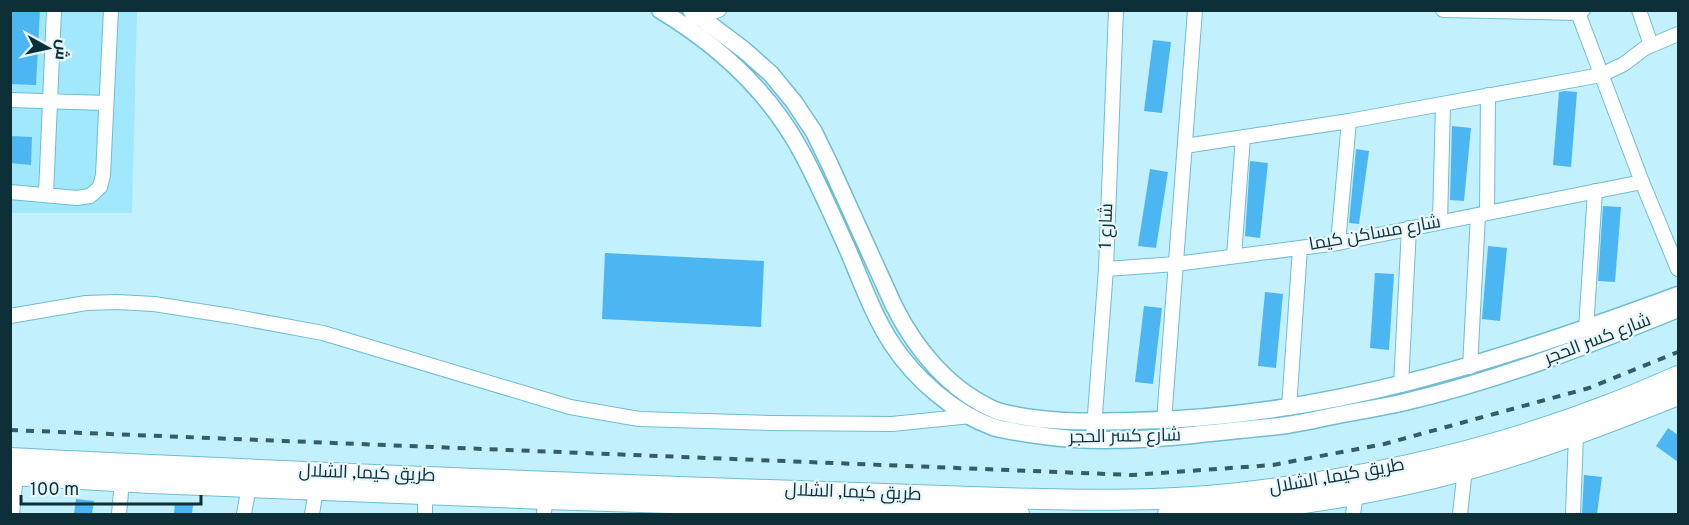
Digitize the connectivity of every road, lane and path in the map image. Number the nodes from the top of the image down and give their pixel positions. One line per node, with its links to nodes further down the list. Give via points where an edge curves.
1 (54, 10): 17 (street)
2 (111, 10): 18 (street)
3 (660, 10): 11 (main road, شارع كسر الحجر)
4 (718, 10): 11 (street)
5 (1116, 10): 34 (street, شارع 1)
6 (1195, 10): 22 (street)
7 (1443, 10): 9 (street)
8 (1639, 10): 13 (street)
9 (1462, 11): 10 (street)
10 (1579, 11): 14 (street)
11 (691, 16): 44 (main road, شارع كسر الحجر, via 744,50 794,102 814,132 911,336 949,380); 46 (main road, شارع كسر الحجر, via 758,89 800,148 891,343 926,385)
12 (1678, 34): 13 (street)
13 (1651, 45): 14 (street)
14 (1601, 75): 15 (street); 23 (street)
15 (1488, 95): 19 (street); 27 (street)
16 (10, 100): 17 (street)
17 (51, 100): 18 (street); 26 (street)
18 (106, 103): 26 (street, via 104,175 100,187 90,196 77,198)
19 (1443, 104): 20 (street); 28 (street)
20 (1349, 121): 21 (street); 30 (street)
21 (1243, 137): 22 (street); 32 (street)
22 (1185, 146): 33 (street)
23 (1642, 182): 24 (street, شارع مساكن كيما); 35 (street)
24 (1595, 191): 27 (street, شارع مساكن كيما); 39 (street)
25 (10, 192): 26 (street)
26 (46, 194)
27 (1483, 214): 28 (street, شارع مساكن كيما); 40 (street)
28 (1440, 222): 29 (street, شارع مساكن كيما)
29 (1409, 228): 30 (street, شارع مساكن كيما); 42 (street)
30 (1338, 243): 31 (street, شارع مساكن كيما)
31 (1300, 248): 32 (street, شارع مساكن كيما); 45 (street)
32 (1234, 256): 33 (street, شارع مساكن كيما)
33 (1176, 264): 34 (street, شارع مساكن كيما); 47 (street)
34 (1106, 269): 48 (street, شارع 1)
35 (1678, 269)
36 (1678, 295): 39 (main road, شارع كسر الحجر)
37 (1678, 309): 50 (main road, شارع كسر الحجر, via 1589,345 1404,402 1289,425)
38 (10, 316): 46 (street, via 86,303 117,302 231,316 323,333 570,407 639,419 892,424)
39 (1586, 329): 40 (main road, شارع كسر الحجر)
40 (1470, 367): 42 (main road, شارع كسر الحجر)
41 (1678, 376): 59 (highway, طريق كيما, الشلال, via 1532,431 1381,471 1226,495)
42 (1401, 385): 45 (main road, شارع كسر الحجر)
43 (1678, 395): 49 (highway, طريق كيما, الشلال)
44 (988, 407): 46 (main road); 48 (main road, شارع كسر الحجر, via 1016,415)
45 (1289, 408): 47 (main road, شارع كسر الحجر)
46 (971, 416): 50 (main road, شارع كسر الحجر, via 1010,431)
47 (1164, 421): 48 (main road, شارع كسر الحجر)
48 (1095, 422): 50 (street, شارع 1)
49 (1576, 435): 52 (highway, طريق كيما, الشلال); 74 (street)
50 (1093, 441)
51 (12, 469): 53 (highway, طريق كيما, الشلال); 55 (highway, طريق كيما, الشلال, via 153,466); 65 (street)
52 (1466, 469): 57 (highway, طريق كيما, الشلال); 73 (street)
53 (122, 481): 54 (highway, طريق كيما, الشلال); 66 (street)
54 (249, 486): 56 (highway, طريق كيما, الشلال); 67 (street)
55 (436, 488): 56 (highway, طريق كيما, الشلال); 58 (highway, طريق كيما, الشلال); 59 (highway, طريق كيما, الشلال, via 921,496); 69 (street)
56 (316, 489): 68 (street)
57 (1356, 494): 63 (highway, طريق كيما, الشلال); 72 (street)
58 (544, 507): 60 (highway, طريق كيما, الشلال)
59 (1093, 507)
60 (645, 508): 61 (highway, طريق كيما, الشلال)
61 (725, 510): 62 (highway, طريق كيما, الشلال)
62 (800, 511): 64 (highway, طريق كيما, الشلال)
63 (1245, 512): 71 (highway, طريق كيما, الشلال)
64 (930, 513): 70 (highway, طريق كيما, الشلال)
65 (12, 514)
66 (119, 514)
67 (244, 514)
68 (312, 514)
69 (425, 514)
70 (1019, 514)
71 (1168, 514)
72 (1353, 514)
73 (1460, 514)
74 (1574, 514)

